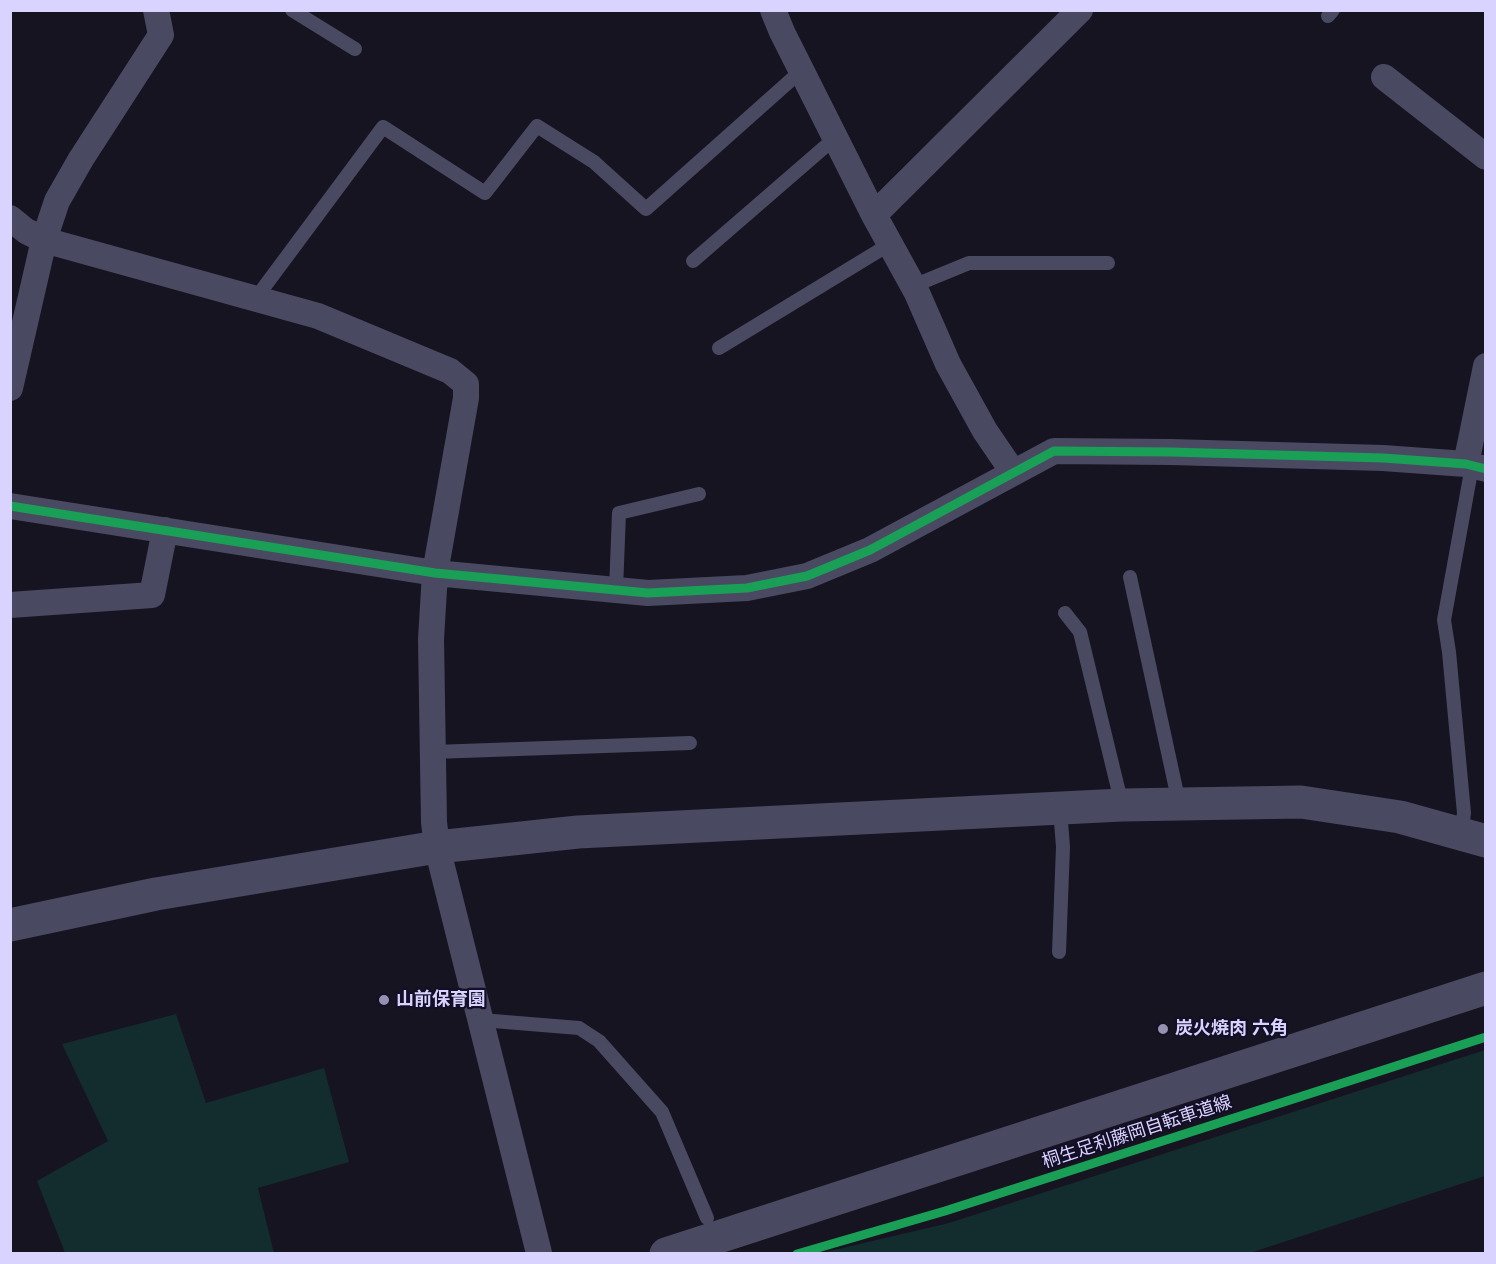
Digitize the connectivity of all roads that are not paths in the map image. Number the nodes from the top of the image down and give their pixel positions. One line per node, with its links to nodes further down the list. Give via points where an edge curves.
1 (156, 10): 12 (street, via 161,35 57,201)
2 (292, 10): 5 (lane)
3 (773, 10): 6 (street)
4 (1080, 10): 10 (street)
5 (355, 50)
6 (801, 70): 8 (street); 17 (lane, via 646,209 594,162 537,126 485,194 383,127)
7 (1384, 77): 9 (street)
8 (835, 138): 10 (street); 14 (lane)
9 (1485, 157)
10 (874, 215): 13 (street)
11 (10, 218): 12 (street)
12 (44, 240): 17 (street); 20 (street)
13 (890, 244): 16 (street); 18 (lane)
14 (693, 261)
15 (1108, 263): 16 (lane, via 969,263)
16 (913, 286): 22 (street, via 948,364)
17 (256, 298): 26 (street, via 318,316 450,371 466,384)
18 (719, 348)
19 (1485, 366): 21 (street)
20 (10, 388)
21 (1475, 466): 22 (street, via 1371,458 1054,451); 36 (lane, via 1444,620 1464,813)
22 (1013, 472): 28 (street, via 870,550 807,576 747,588 648,593)
23 (699, 494): 28 (lane, via 619,513)
24 (10, 506): 25 (street)
25 (165, 530): 26 (street); 29 (street, via 152,595)
26 (435, 573): 28 (street); 32 (street, via 431,639)
27 (1130, 577): 33 (lane)
28 (616, 590)
29 (10, 605)
30 (1065, 613): 34 (lane, via 1080,632)
31 (690, 743): 32 (lane)
32 (433, 752): 37 (street)
33 (1179, 803): 34 (street); 36 (street, via 1301,802 1400,817)
34 (1122, 805): 35 (street)
35 (1060, 809): 37 (street, via 578,832); 39 (lane, via 1063,847)
36 (1473, 837)
37 (437, 847): 38 (street, via 156,894); 41 (street)
38 (10, 925)
39 (1059, 952)
40 (1485, 988): 44 (street)
41 (481, 1020): 42 (lane, via 579,1028 599,1041 662,1112); 43 (street)
42 (707, 1218)
43 (539, 1253)
44 (666, 1254)

